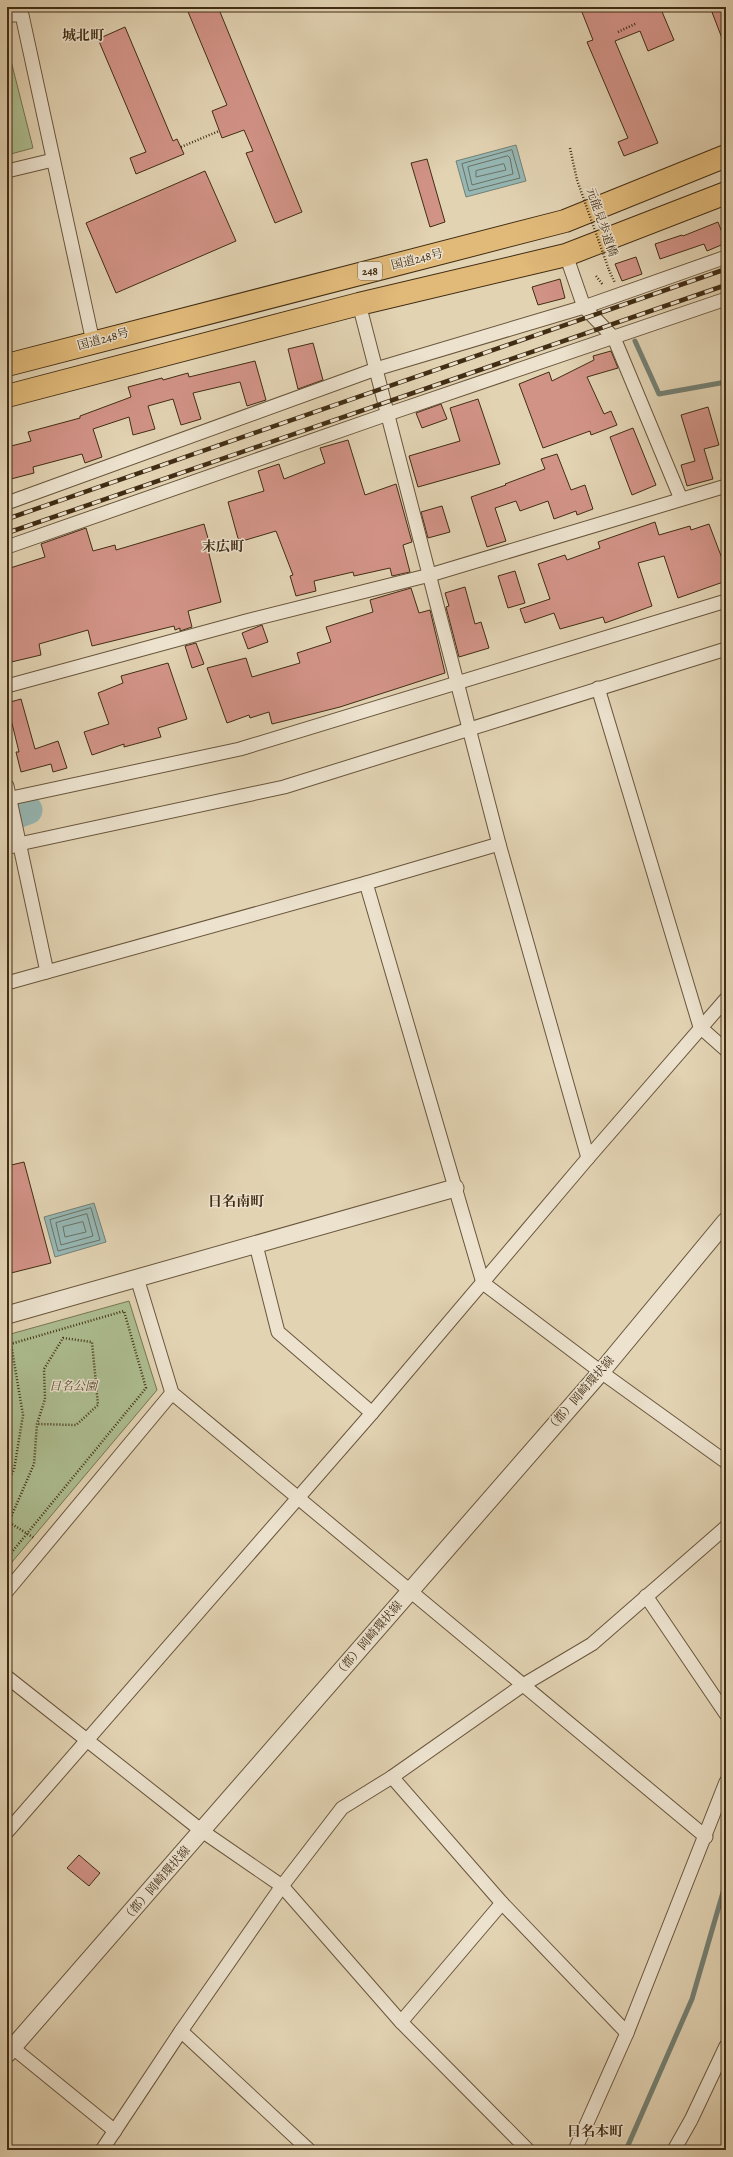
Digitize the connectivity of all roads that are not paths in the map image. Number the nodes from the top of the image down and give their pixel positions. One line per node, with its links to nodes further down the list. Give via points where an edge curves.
1 (7, 15): 3 (street, via 22,15)
2 (726, 156): 12 (highway, 国道248号 / 248, via 566,221)
3 (53, 160): 4 (street); 12 (street)
4 (7, 171)
5 (726, 193): 6 (highway)
6 (566, 255): 9 (highway); 10 (street)
7 (726, 257): 10 (street)
8 (726, 299): 11 (street)
9 (359, 304): 14 (street); 15 (highway)
10 (584, 307): 11 (street); 14 (street)
11 (614, 338): 16 (street); 18 (street)
12 (93, 342): 13 (highway, 国道248号 / 248)
13 (7, 365)
14 (376, 369): 16 (street); 19 (street)
15 (7, 396)
16 (388, 414): 20 (street); 21 (street)
17 (726, 486): 18 (street)
18 (682, 499): 21 (street)
19 (7, 503)
20 (7, 547)
21 (430, 575): 24 (street); 25 (street, via 246,621)
22 (726, 601): 24 (street)
23 (726, 649): 26 (street)
24 (459, 684): 27 (street); 28 (street, via 240,749)
25 (7, 686)
26 (598, 688): 27 (street); 35 (street)
27 (470, 728): 29 (street); 30 (street, via 284,787)
28 (8, 794): 30 (street)
29 (499, 844): 31 (street); 37 (street)
30 (13, 846): 32 (street)
31 (366, 883): 32 (street); 38 (street)
32 (47, 972): 33 (street)
33 (7, 983)
34 (726, 999): 35 (street)
35 (700, 1028): 36 (street); 37 (street)
36 (726, 1050)
37 (588, 1158): 42 (street)
38 (455, 1188): 40 (street); 42 (street)
39 (726, 1221): 44 (street, （都）岡崎環状線)
40 (256, 1245): 41 (street); 46 (street, via 278,1332)
41 (137, 1278): 43 (street); 45 (street)
42 (483, 1283): 44 (street); 46 (street)
43 (7, 1316)
44 (600, 1372): 47 (street); 51 (street, （都）岡崎環状線)
45 (172, 1393): 48 (street); 50 (street)
46 (372, 1413): 48 (street)
47 (726, 1462)
48 (298, 1498): 51 (street); 56 (street)
49 (726, 1527): 52 (street)
50 (7, 1591)
51 (410, 1591): 54 (street); 59 (street, （都）岡崎環状線)
52 (646, 1596): 54 (street, via 592,1644); 55 (street)
53 (7, 1677): 56 (street)
54 (522, 1685): 57 (street); 61 (street)
55 (726, 1714)
56 (87, 1740): 59 (street); 60 (street)
57 (392, 1778): 62 (street, via 342,1808); 63 (street)
58 (726, 1782): 61 (street)
59 (202, 1831): 62 (street); 68 (street, （都）岡崎環状線)
60 (7, 1832)
61 (706, 1837): 66 (street)
62 (282, 1886): 64 (street); 65 (street)
63 (502, 1903): 64 (street); 66 (street)
64 (402, 2022): 72 (street)
65 (181, 2031): 69 (street); 71 (street)
66 (627, 2033): 73 (street)
67 (726, 2046): 74 (street)
68 (9, 2048): 69 (street)
69 (115, 2131): 70 (street)
70 (103, 2150)
71 (309, 2150)
72 (528, 2150)
73 (575, 2150)
74 (674, 2150)

